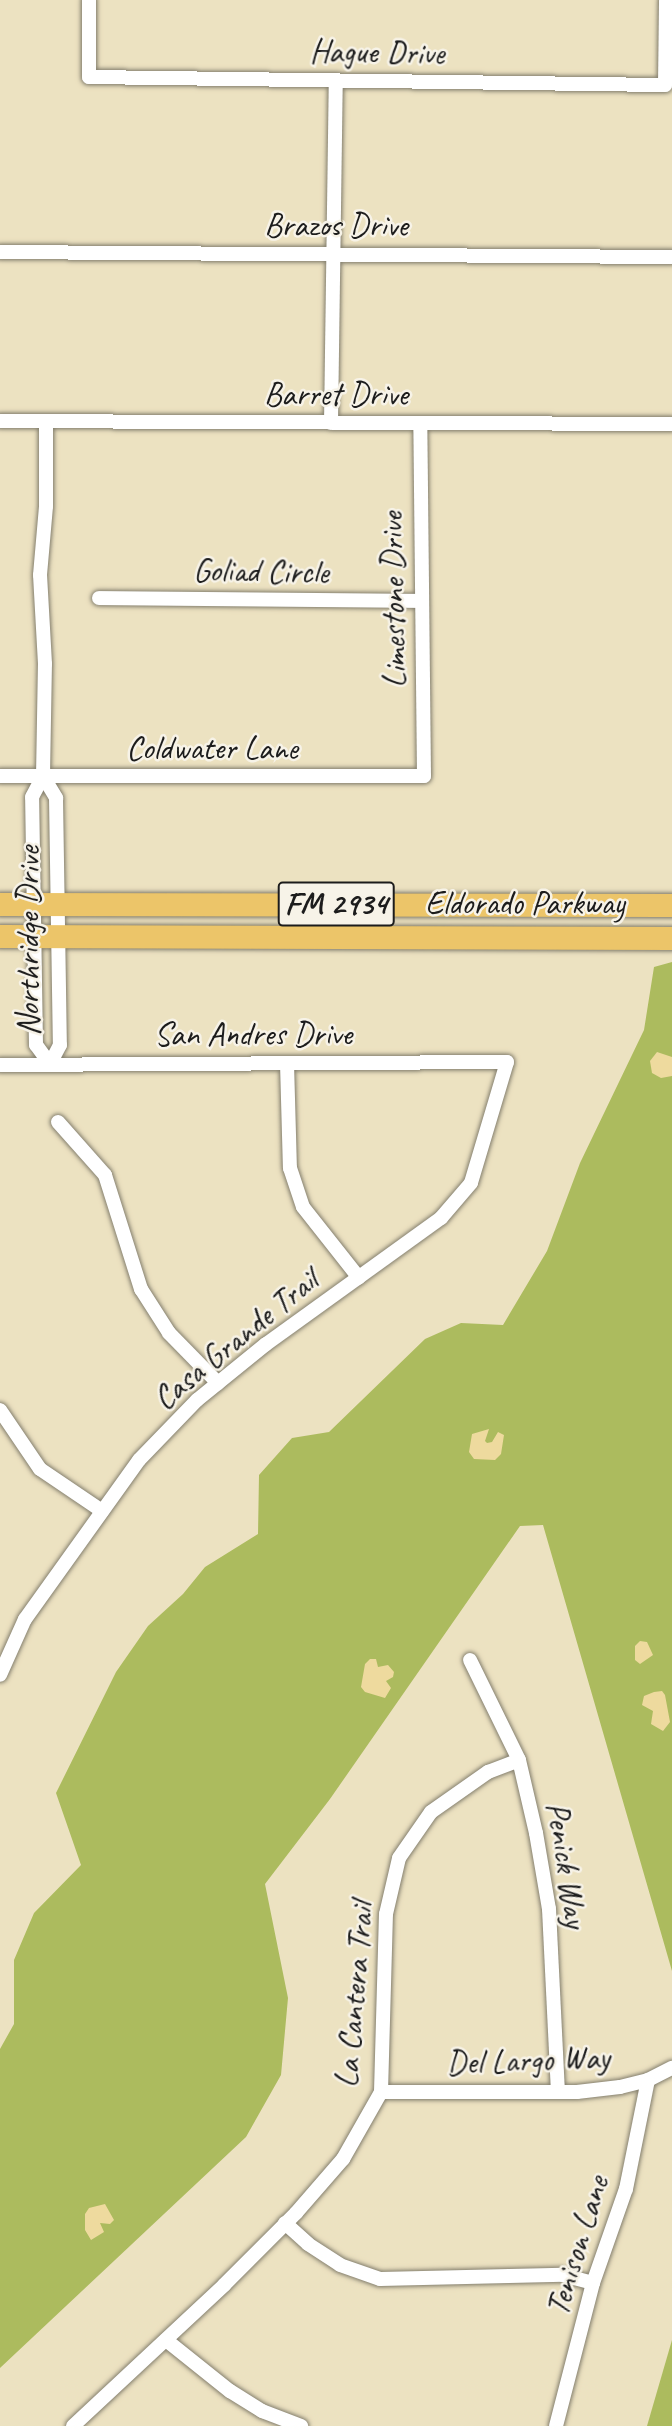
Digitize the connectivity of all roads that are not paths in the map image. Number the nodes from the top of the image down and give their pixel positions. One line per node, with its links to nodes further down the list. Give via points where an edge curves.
1 (89, 0): 3 (street, Hague Drive, via 89,78)
2 (666, 0): 3 (street, Hague Drive, via 665,85)
3 (337, 80): 5 (street)
4 (0, 252): 5 (street, Brazos Drive)
5 (334, 254): 6 (street, Brazos Drive); 9 (street)
6 (672, 257)
7 (0, 421): 8 (street, Barret Drive)
8 (46, 421): 9 (street, Barret Drive); 15 (street, Northridge Drive, via 40,575 45,664)
9 (331, 422): 10 (street, Barret Drive)
10 (420, 423): 11 (street, Barret Drive); 13 (street, Limestone Drive)
11 (672, 424)
12 (99, 598): 13 (street, Goliad Circle)
13 (422, 601): 16 (street, Limestone Drive)
14 (0, 776): 15 (street, Coldwater Lane)
15 (43, 776): 16 (street, Coldwater Lane); 18 (street, Northridge Drive, via 32,797); 19 (street, Northridge Drive, via 56,798)
16 (424, 776)
17 (0, 904): 18 (main road, Eldorado Parkway / FM 2934)
18 (34, 904): 19 (main road, Eldorado Parkway / FM 2934); 22 (street, Northridge Drive)
19 (58, 904): 20 (main road, Eldorado Parkway / FM 2934); 23 (street, Northridge Drive)
20 (672, 905)
21 (0, 936): 22 (main road, Eldorado Parkway / FM 2934)
22 (34, 936): 23 (main road, Eldorado Parkway / FM 2934); 27 (street, Northridge Drive, via 36,1045)
23 (59, 936): 24 (main road, Eldorado Parkway / FM 2934); 27 (street, Northridge Drive, via 60,1045)
24 (672, 938)
25 (507, 1062): 26 (street, San Andres Drive); 30 (street, Casa Grande Trail, via 471,1183 441,1218)
26 (287, 1063): 27 (street, San Andres Drive); 30 (street, via 290,1168 303,1207)
27 (50, 1064): 28 (street, San Andres Drive)
28 (0, 1065)
29 (58, 1122): 31 (street, via 106,1175 141,1289 169,1333)
30 (359, 1278): 31 (street, Casa Grande Trail)
31 (218, 1383): 33 (street, Casa Grande Trail, via 139,1460)
32 (0, 1410): 33 (street, via 40,1469)
33 (103, 1511): 35 (street, Casa Grande Trail, via 25,1619)
34 (470, 1660): 36 (street, Penick Way)
35 (0, 1674)
36 (519, 1760): 39 (street, La Cantera Trail, via 488,1772 431,1812 399,1858 386,1914); 40 (street, Penick Way, via 549,1909)
37 (672, 2068): 38 (street, Del Largo Way)
38 (648, 2080): 40 (street, Del Largo Way); 42 (street, Tenison Lane, via 626,2189)
39 (381, 2092): 40 (street, Del Largo Way); 41 (street, La Cantera Trail, via 343,2159)
40 (558, 2092)
41 (285, 2223): 42 (street, via 340,2266 380,2278 551,2274); 43 (street, La Cantera Trail)
42 (593, 2283): 46 (street, Tenison Lane)
43 (166, 2340): 44 (street, La Cantera Trail); 45 (street, via 230,2391)
44 (72, 2426)
45 (301, 2426)
46 (556, 2426)

